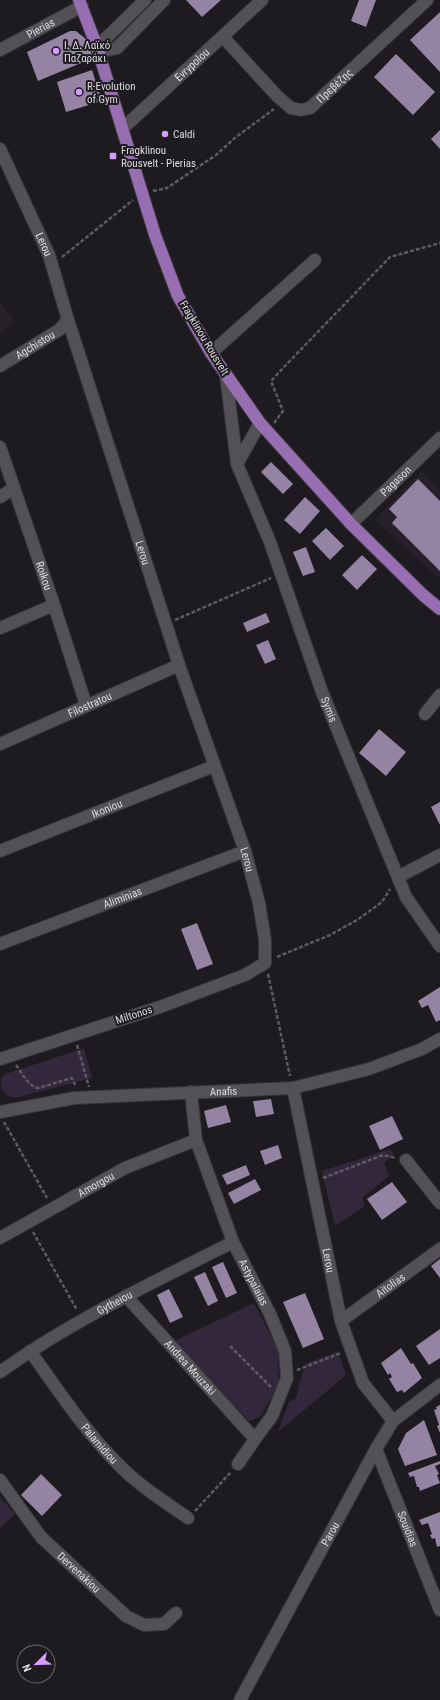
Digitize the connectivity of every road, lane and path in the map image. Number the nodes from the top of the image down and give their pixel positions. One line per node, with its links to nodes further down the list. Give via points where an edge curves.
1 (144, 0): 7 (street)
2 (164, 0): 7 (street, via 117,48)
3 (262, 0): 6 (street, Evrypolou)
4 (427, 0): 9 (street, Πρεβέζης, via 310,108 292,108)
5 (80, 3): 7 (main road, Fragklinou Rousvelt); 8 (street, Pierias)
6 (223, 37): 9 (street, Πρεβέζης); 10 (street, Evrypolou)
7 (97, 49): 10 (main road, Fragklinou Rousvelt)
8 (0, 50)
9 (278, 97): 12 (path, via 275,108 216,155 167,188)
10 (122, 129): 12 (main road, Fragklinou Rousvelt)
11 (0, 149): 16 (street, Lerou, via 49,255)
12 (141, 193): 14 (path); 17 (main road, Fragklinou Rousvelt, via 178,296)
13 (440, 243): 21 (path, via 390,257 271,381 283,411)
14 (59, 260)
15 (315, 260): 17 (street)
16 (68, 320): 18 (street, Agchistou, via 59,330); 31 (street, Lerou)
17 (211, 353): 19 (main road, Fragklinou Rousvelt)
18 (0, 366)
19 (226, 376): 20 (main road, Fragklinou Rousvelt); 24 (street, Symis)
20 (260, 423): 21 (main road, Fragklinou Rousvelt); 24 (street)
21 (268, 432): 27 (main road, Fragklinou Rousvelt)
22 (440, 438): 27 (street, Pagason)
23 (0, 448): 25 (street, Roikou)
24 (238, 464): 28 (street, Symis)
25 (14, 488): 26 (street); 29 (street, Roikou)
26 (0, 497)
27 (351, 524): 30 (main road, Fragklinou Rousvelt)
28 (281, 574): 31 (path); 42 (street, Symis, via 322,692)
29 (54, 605): 32 (street); 35 (street, Roikou)
30 (440, 609)
31 (166, 624): 33 (street, Lerou)
32 (0, 628)
33 (179, 666): 35 (street, Filostratou); 38 (street, Lerou)
34 (440, 695): 36 (street)
35 (86, 705): 37 (street, Filostratou)
36 (424, 714)
37 (0, 744)
38 (214, 766): 39 (street, Ikoniou); 40 (street, Lerou)
39 (0, 851)
40 (245, 851): 43 (street, Aliminias); 45 (street, Lerou, via 259,902 265,940)
41 (440, 855): 42 (street)
42 (398, 877): 44 (street, Symis, via 406,897); 45 (path, via 382,902 357,920 330,935)
43 (0, 944)
44 (440, 946)
45 (265, 962): 46 (street, Miltonos, via 244,975 160,1007); 51 (path)
46 (74, 1035): 48 (street, Miltonos); 53 (path)
47 (440, 1039): 51 (street, Anafis, via 422,1049 369,1069)
48 (0, 1059)
49 (16, 1065): 50 (path, via 34,1087 72,1078)
50 (75, 1085)
51 (293, 1088): 52 (street, Anafis); 58 (street, Lerou)
52 (191, 1092): 53 (street, Anafis); 56 (street, Astypalaias)
53 (92, 1097): 54 (street, Anafis)
54 (0, 1112)
55 (0, 1115): 60 (path)
56 (196, 1140): 60 (street, Amorgou, via 125,1168); 63 (street, Astypalaias)
57 (406, 1160): 58 (path, via 383,1155); 59 (street)
58 (312, 1182): 67 (street, Lerou)
59 (440, 1203)
60 (52, 1208): 61 (street, Amorgou)
61 (27, 1221): 62 (street, Amorgou); 66 (path)
62 (0, 1238)
63 (233, 1242): 65 (street, Gytheiou); 72 (street, Astypalaias, via 270,1314 285,1351)
64 (440, 1249): 67 (street, Aitolias)
65 (126, 1296): 66 (street, Gytheiou); 76 (street, Andrea Mouzaki)
66 (83, 1320): 70 (street, Gytheiou)
67 (341, 1321): 69 (street, Lerou)
68 (230, 1346): 74 (path)
69 (351, 1349): 72 (path); 75 (street, Lerou, via 363,1383)
70 (30, 1351): 71 (street, Gytheiou); 80 (street, Palamidiou, via 83,1425 119,1465)
71 (0, 1372)
72 (286, 1375): 74 (street, Astypalaias)
73 (440, 1386): 75 (street, Parou)
74 (280, 1396): 76 (street, Astypalaias, via 272,1416)
75 (393, 1421): 77 (street, Parou)
76 (255, 1438): 78 (street, Astypalaias)
77 (376, 1449): 81 (street, Souidias); 83 (street, Parou)
78 (238, 1464): 80 (path)
79 (0, 1480): 82 (street, Dervenakiou, via 41,1537 126,1616 144,1625 164,1624)
80 (188, 1518)
81 (440, 1610)
82 (176, 1613)
83 (240, 1700)

